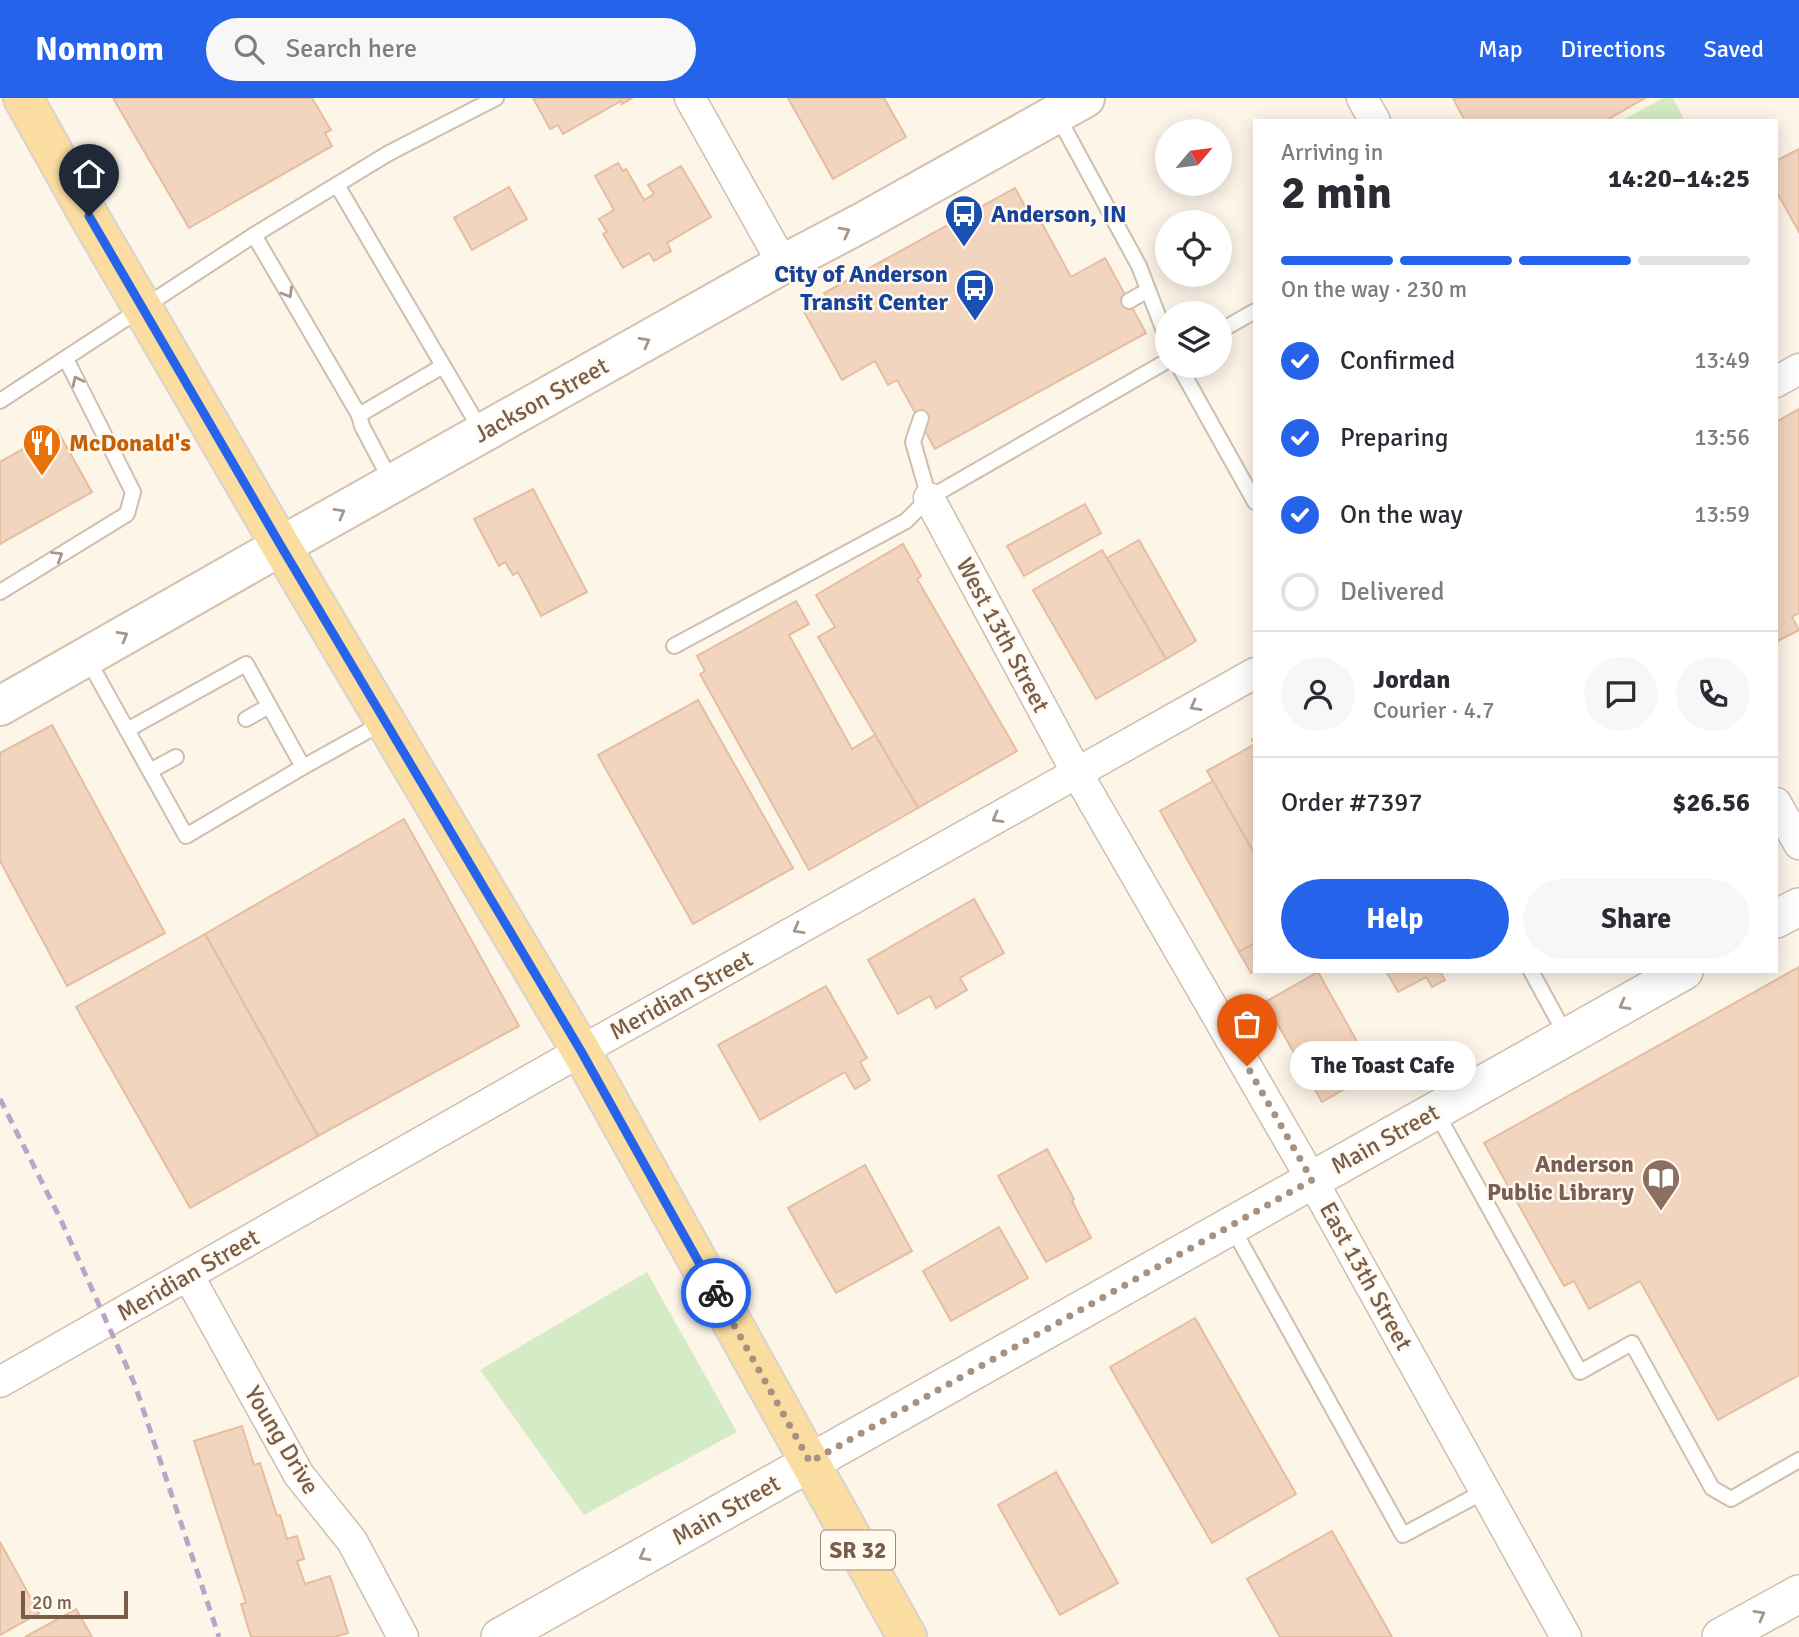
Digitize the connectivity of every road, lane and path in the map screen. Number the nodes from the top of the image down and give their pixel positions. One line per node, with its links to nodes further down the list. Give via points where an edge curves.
1 (23, 98): 12 (main road, SR 32)
2 (496, 98): 7 (lane)
3 (690, 98): 9 (street)
4 (1362, 98): 6 (street)
5 (1071, 106): 9 (main road, Jackson Street, one-way to 5); 10 (lane)
6 (1374, 119)
7 (337, 185): 8 (lane); 17 (lane)
8 (254, 234): 12 (lane); 23 (lane, one-way to 23)
9 (783, 264): 25 (main road, Jackson Street, one-way to 9)
10 (1148, 290): 11 (lane); 13 (lane)
11 (1129, 301)
12 (142, 308): 16 (lane); 29 (main road, SR 32)
13 (1155, 308)
14 (1253, 312): 15 (lane)
15 (1232, 324)
16 (66, 359): 22 (lane); 30 (lane, one-way to 16, via 127,514 132,492)
17 (443, 366): 23 (lane); 25 (lane)
18 (1155, 368): 27 (lane)
19 (1799, 369): 21 (street)
20 (1186, 378): 28 (lane)
21 (1778, 381)
22 (0, 401)
23 (359, 415): 26 (lane)
24 (922, 418): 27 (lane, via 913,442)
25 (483, 433): 26 (main road, Jackson Street)
26 (392, 484): 29 (main road, Jackson Street, one-way to 26)
27 (929, 498): 31 (lane, via 906,521); 42 (street, West 13th Street)
28 (1253, 498)
29 (281, 546): 32 (main road, Jackson Street, one-way to 29); 37 (main road, SR 32)
30 (0, 592)
31 (674, 646)
32 (86, 657): 34 (main road, Jackson Street); 38 (lane)
33 (1253, 674): 42 (street, Meridian Street, one-way to 42)
34 (0, 706)
35 (270, 706): 36 (lane); 38 (lane, via 246,664); 40 (lane)
36 (246, 719)
37 (385, 722): 40 (lane); 50 (main road, SR 32)
38 (127, 730): 41 (lane)
39 (176, 757): 41 (lane)
40 (303, 767): 41 (lane, via 186,836)
41 (150, 771)
42 (1077, 773): 50 (street, Meridian Street, one-way to 50); 52 (street, East 13th Street)
43 (1778, 807): 44 (street)
44 (1799, 844)
45 (1799, 906): 46 (street)
46 (1778, 918)
47 (1532, 973): 49 (lane)
48 (1680, 973): 49 (street, Main Street, one-way to 49)
49 (1567, 1037): 51 (street, Main Street)
50 (581, 1051): 54 (street, Meridian Street); 57 (main road, SR 32)
51 (1436, 1111): 52 (street, Main Street); 56 (lane, via 1580,1372 1632,1343 1712,1488 1731,1499)
52 (1312, 1180): 53 (street, Main Street); 58 (street, East 13th Street)
53 (1231, 1226): 57 (street, Main Street); 58 (lane, via 1403,1535)
54 (188, 1275): 55 (street, Meridian Street); 60 (street, Young Drive, via 299,1475 352,1541)
55 (0, 1382)
56 (1799, 1460)
57 (810, 1462): 61 (street, Main Street, one-way to 61); 62 (main road, SR 32)
58 (1485, 1491): 63 (street, East 13th Street)
59 (1799, 1594): 64 (street, one-way to 59)
60 (403, 1637)
61 (500, 1637)
62 (907, 1637)
63 (1566, 1637)
64 (1721, 1637)

